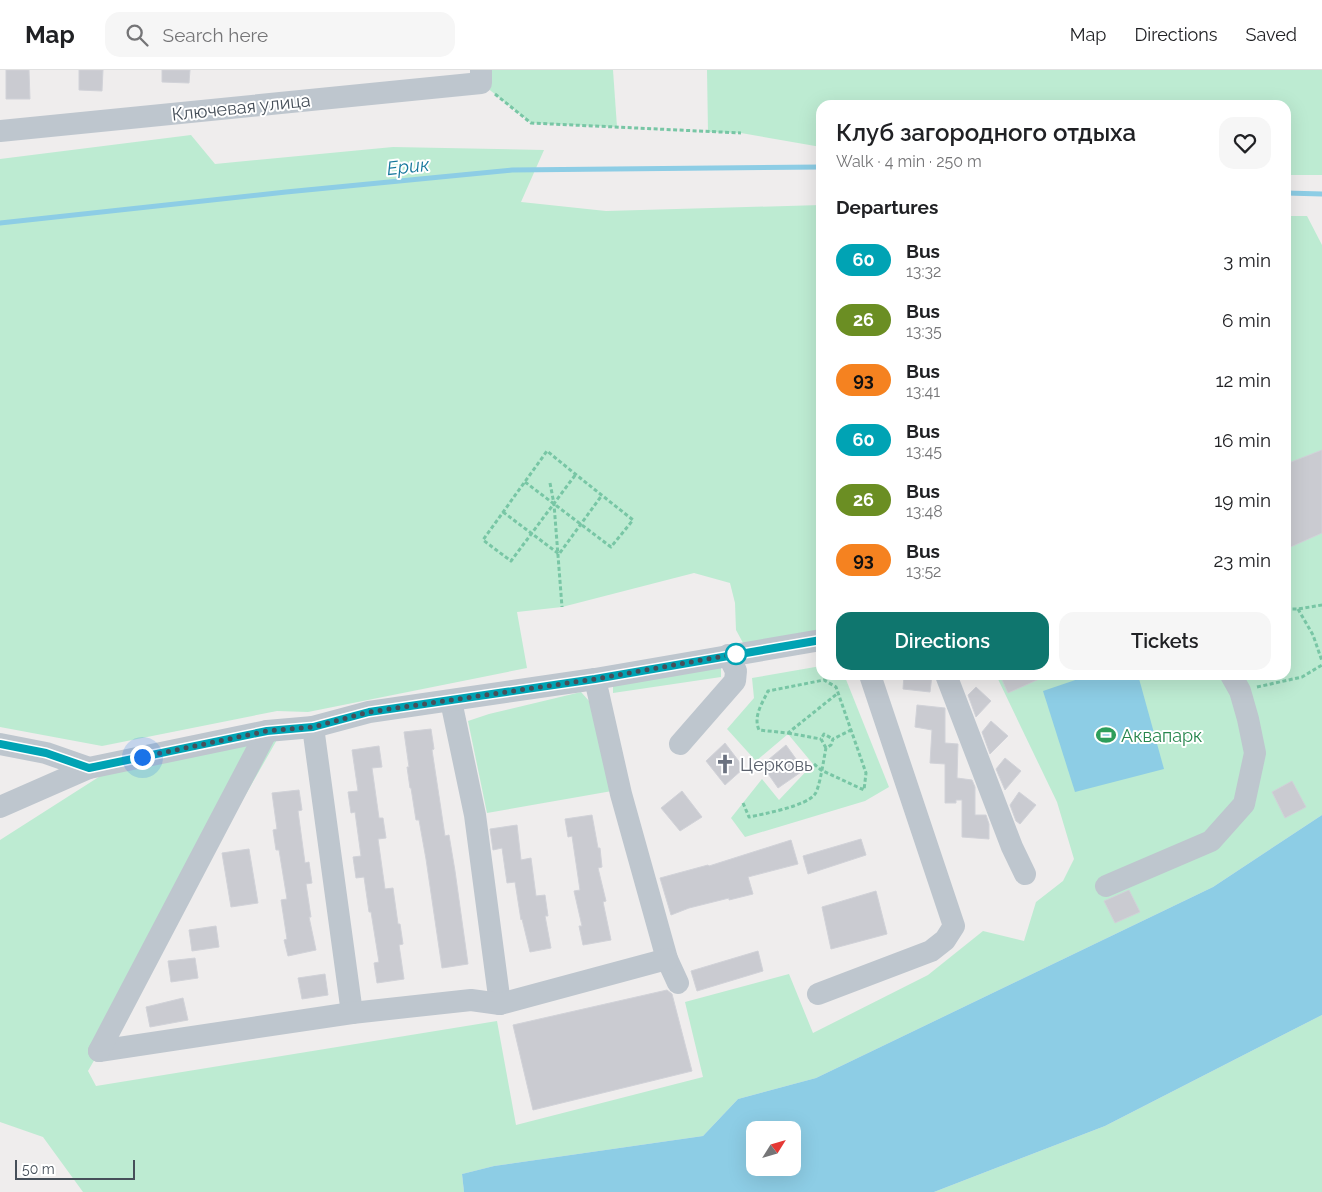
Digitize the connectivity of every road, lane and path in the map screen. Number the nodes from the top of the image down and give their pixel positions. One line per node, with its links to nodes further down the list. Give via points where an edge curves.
1 (481, 76): 2 (street, Ключевая улица); 3 (path, via 531,123)
2 (0, 131)
3 (742, 133)
4 (576, 474): 5 (path, via 547,452); 7 (path); 8 (path)
5 (525, 482): 8 (path); 8 (path, via 483,540 510,562)
6 (550, 483): 8 (path)
7 (602, 495): 8 (path, via 633,520 611,547); 10 (path)
8 (554, 504): 10 (path)
9 (503, 512): 10 (path)
10 (558, 554): 12 (path)
11 (1322, 605): 14 (path)
12 (562, 607)
13 (1291, 609): 14 (path)
14 (1298, 609): 17 (path, via 1313,635)
15 (816, 641): 16 (street)
16 (728, 655): 19 (street); 33 (street, via 736,671 735,681)
17 (1322, 663): 18 (path, via 1302,677)
18 (1291, 678)
19 (595, 679): 25 (street); 42 (street, via 621,794)
20 (872, 680): 44 (street, via 954,926 945,940 930,951)
21 (948, 680): 40 (street)
22 (1268, 680): 23 (path)
23 (1235, 683): 41 (street, via 1248,719 1255,753 1244,804 1211,841)
24 (838, 693): 27 (path); 29 (path); 29 (path, via 836,687 824,680 768,691 757,716 759,730)
25 (451, 701): 26 (street, via 369,712); 45 (street, via 475,815)
26 (313, 727): 28 (street); 46 (street)
27 (851, 730): 31 (path); 37 (path, via 866,773 864,790)
28 (267, 731): 36 (street); 46 (street, via 100,1051)
29 (788, 733): 30 (path)
30 (820, 739): 31 (path, via 824,734); 34 (path)
31 (833, 739): 34 (path)
32 (0, 744): 36 (street, via 46,753)
33 (680, 744)
34 (826, 748): 37 (path)
35 (814, 764): 37 (path)
36 (89, 768): 39 (street)
37 (821, 770): 38 (path, via 816,794 806,801 749,817)
38 (743, 803)
39 (0, 806)
40 (1025, 874)
41 (1106, 886)
42 (667, 958): 43 (street); 45 (street)
43 (678, 983)
44 (818, 994)
45 (500, 1004): 46 (street, via 471,1000)
46 (352, 1013)

